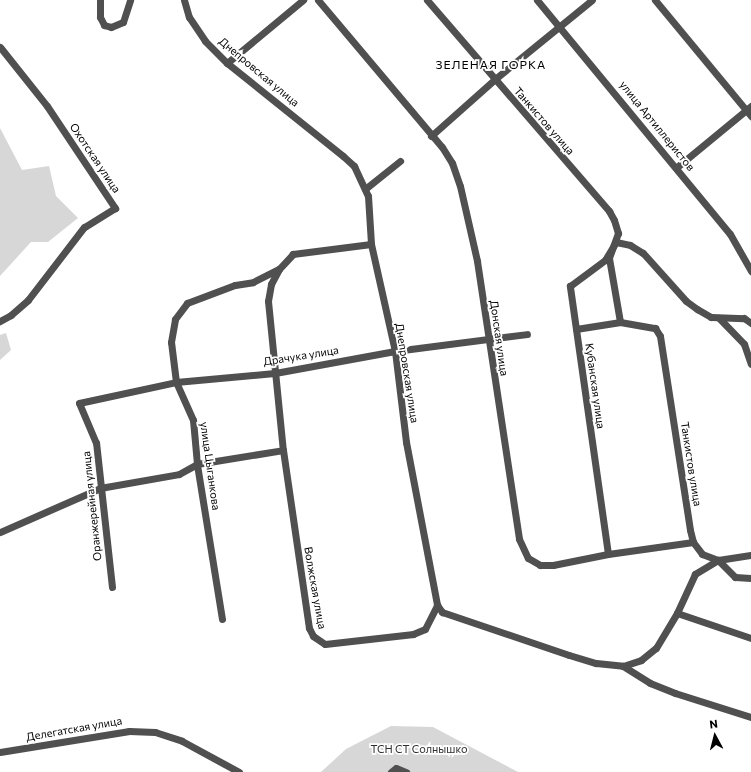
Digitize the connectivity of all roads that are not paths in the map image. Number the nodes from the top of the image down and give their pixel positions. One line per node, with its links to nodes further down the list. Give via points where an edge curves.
1 (100, 0): 2 (street, via 100,17 104,25 111,27 123,22)
2 (130, 0)
3 (184, 0): 12 (street, Днепровская улица, via 189,17 204,41)
4 (303, 0): 12 (street)
5 (318, 0): 15 (street, Донская улица)
6 (427, 0): 13 (street, Танкистов улица)
7 (537, 0): 10 (street, улица Артиллеристов)
8 (592, 0): 10 (street)
9 (655, 0): 14 (street)
10 (560, 26): 13 (street); 17 (street, улица Артиллеристов)
11 (0, 47): 24 (street, Охотская улица, via 47,106 115,208 84,227 28,300)
12 (227, 63): 18 (street, Днепровская улица, via 354,166)
13 (494, 79): 15 (street); 19 (street, Танкистов улица, via 609,211 618,233)
14 (750, 111): 17 (street)
15 (431, 136): 29 (street, Донская улица, via 452,164 460,186 477,261)
16 (400, 161): 18 (street)
17 (677, 167): 22 (street, улица Артиллеристов, via 730,234)
18 (365, 189): 20 (street, Днепровская улица, via 368,196)
19 (616, 242): 23 (street, via 630,245 643,253 691,306 711,317); 25 (street, Танкистов улица, via 609,258); 27 (street, Кубанская улица, via 605,260 570,286)
20 (371, 244): 21 (street, Волжская улица, via 293,254); 30 (street, Днепровская улица)
21 (279, 269): 32 (street, Волжская улица, via 271,284 268,301); 33 (street, улица Цыганкова, via 254,282 235,285 187,303 175,319 171,342)
22 (751, 271)
23 (719, 318): 26 (street, via 744,318); 31 (street, via 744,344)
24 (0, 321)
25 (620, 322): 27 (street); 39 (street, Танкистов улица, via 655,328 660,336)
26 (751, 323)
27 (576, 328): 40 (street, Кубанская улица)
28 (527, 334): 29 (street, Драчука улица)
29 (487, 338): 30 (street, Драчука улица); 40 (street, Донская улица, via 519,539 528,558 540,566 554,566)
30 (395, 351): 32 (street, Драчука улица); 45 (street, Днепровская улица, via 406,442)
31 (751, 364)
32 (275, 373): 33 (street, Драчука улица); 35 (street, Волжская улица)
33 (176, 382): 34 (street, Драчука улица); 36 (street, улица Цыганкова, via 193,420)
34 (80, 403): 37 (street, Оранжерейная улица, via 96,442)
35 (283, 450): 36 (street); 45 (street, Волжская улица, via 309,628 313,636 325,644 413,634 425,629)
36 (197, 464): 37 (street, via 179,474); 47 (street, улица Цыганкова)
37 (100, 488): 38 (street); 44 (street, Оранжерейная улица)
38 (0, 532)
39 (693, 542): 40 (street, Донская улица); 42 (street, via 702,554)
40 (608, 554)
41 (751, 555): 42 (street)
42 (718, 560): 43 (street, via 735,577); 46 (street, via 695,574)
43 (751, 578)
44 (112, 587)
45 (437, 605): 49 (street, via 442,612 569,655 596,663)
46 (677, 613): 48 (street); 49 (street, via 656,648 641,660)
47 (222, 619)
48 (751, 638)
49 (623, 666): 50 (street, via 650,683 675,693)
50 (751, 717)
51 (0, 752): 52 (street, Делегатская улица, via 128,731 155,732 182,741)
52 (239, 772)
53 (391, 772): 54 (street, via 396,768)
54 (406, 772)

